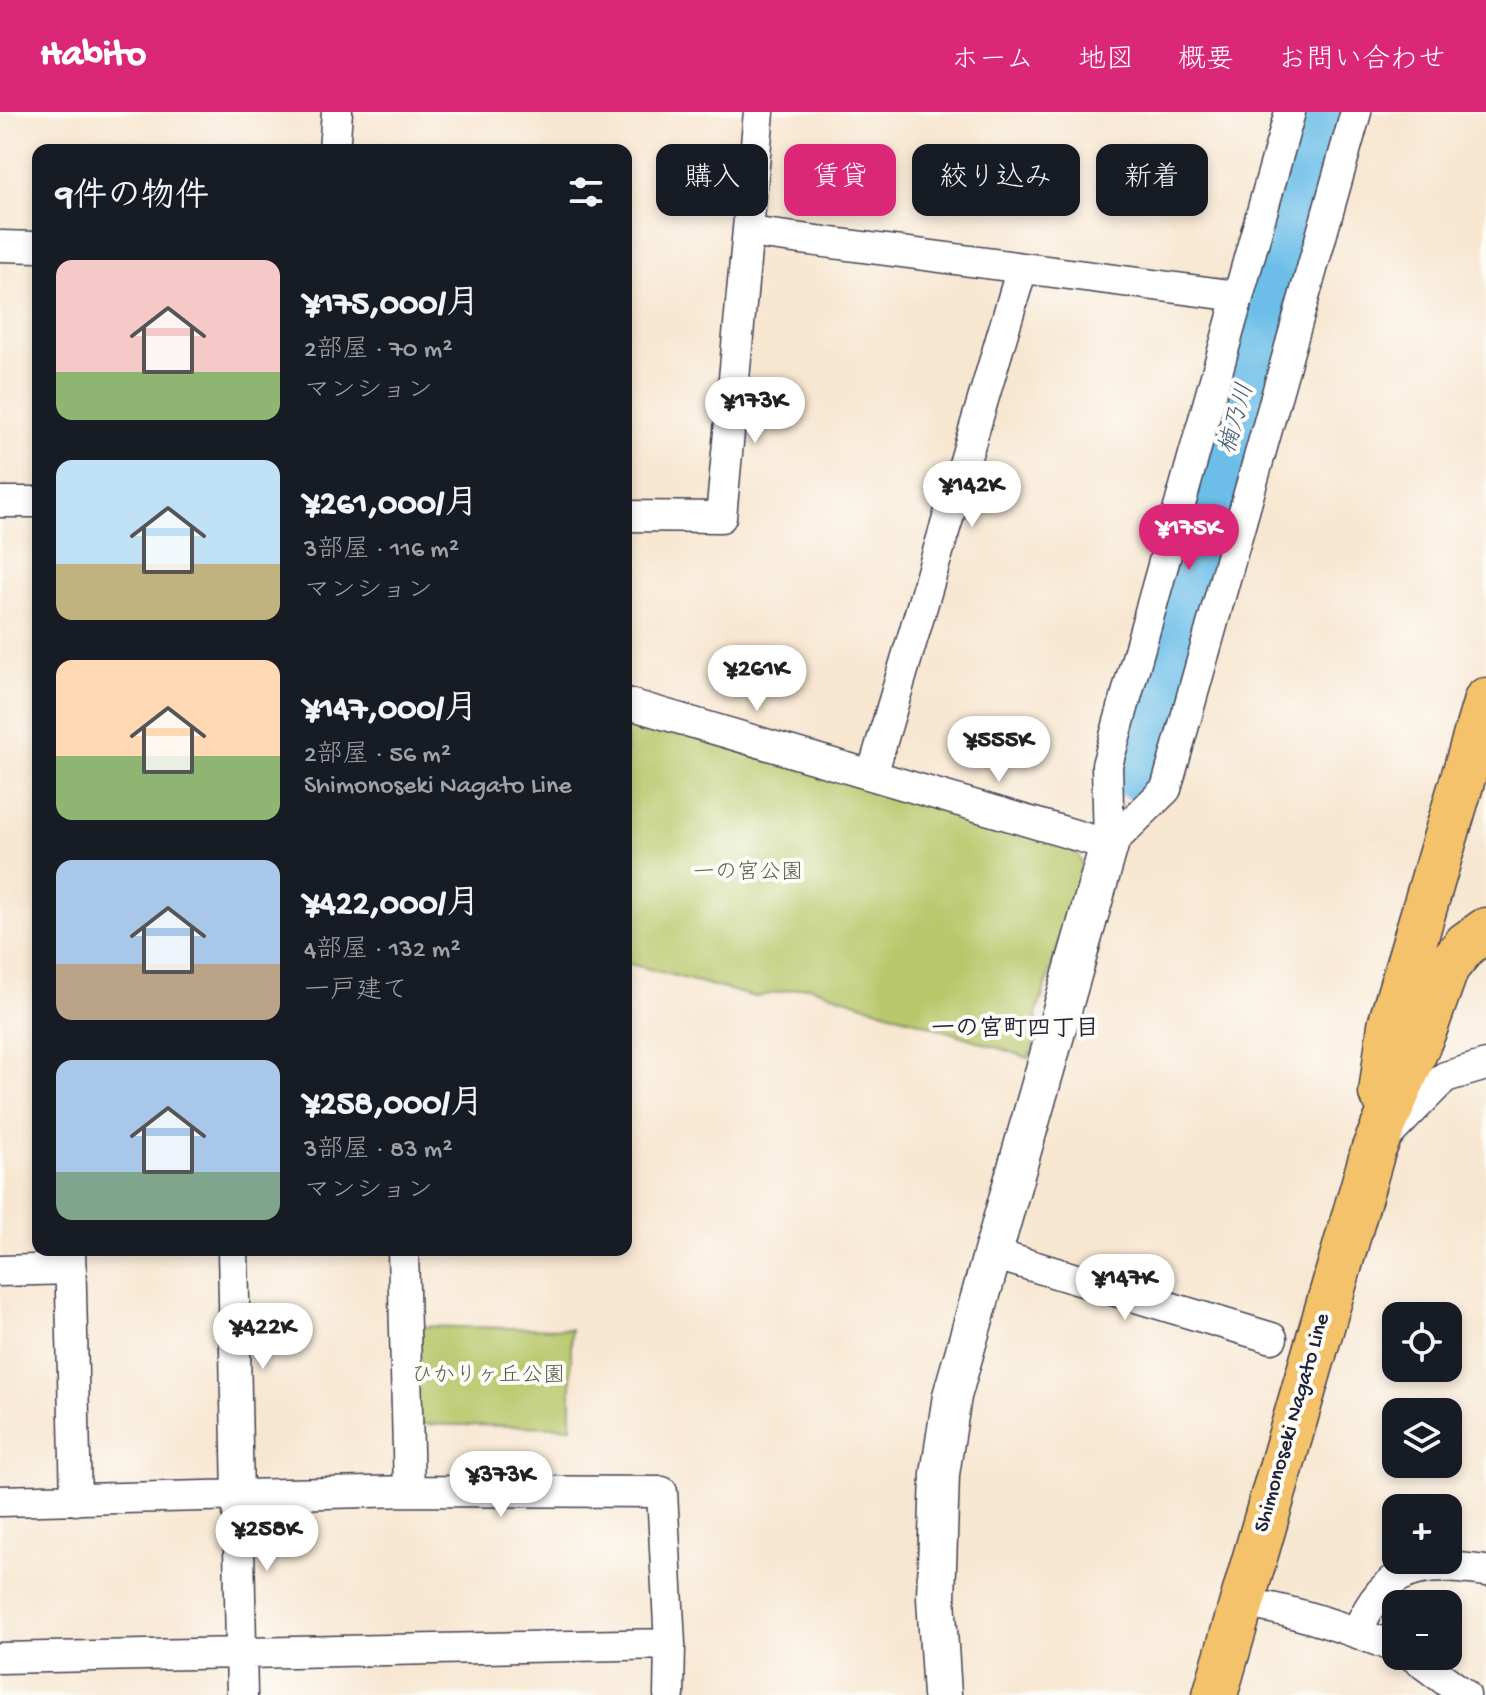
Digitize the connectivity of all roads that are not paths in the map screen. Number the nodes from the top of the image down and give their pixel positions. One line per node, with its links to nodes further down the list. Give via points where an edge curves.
1 (337, 112): 5 (street)
2 (759, 112): 6 (street)
3 (1290, 112): 10 (street)
4 (1356, 112): 17 (street, via 1166,789)
5 (334, 144)
6 (748, 232): 9 (street); 13 (street, via 721,517)
7 (0, 246): 8 (street)
8 (32, 247)
9 (1022, 268): 10 (street); 16 (street)
10 (1238, 296): 17 (street, via 1107,765)
11 (0, 502): 12 (street)
12 (32, 502)
13 (632, 516)
14 (1486, 700): 20 (main road, Shimonoseki Nagato Line, via 1390,1025)
15 (632, 705): 16 (street)
16 (872, 775): 17 (street)
17 (1109, 845): 21 (street)
18 (1486, 930): 20 (main road, Shimonoseki Nagato Line, via 1447,967)
19 (1486, 1065): 20 (street, via 1445,1077)
20 (1373, 1151): 32 (main road, Shimonoseki Nagato Line)
21 (993, 1254): 26 (street); 41 (street, via 952,1396 940,1474 936,1598)
22 (233, 1256): 28 (street)
23 (403, 1256): 27 (street)
24 (71, 1260): 25 (street); 29 (street)
25 (0, 1271)
26 (1272, 1338)
27 (409, 1491): 28 (street); 35 (street, via 662,1492)
28 (239, 1494): 29 (street); 36 (street)
29 (76, 1500): 30 (street)
30 (0, 1501)
31 (1486, 1571): 33 (street, via 1423,1567 1390,1582 1369,1604)
32 (1242, 1603): 33 (street); 42 (main road, Shimonoseki Nagato Line)
33 (1357, 1632): 34 (street)
34 (1382, 1642)
35 (670, 1644): 36 (street); 40 (street)
36 (241, 1653): 37 (street); 39 (street)
37 (0, 1658)
38 (1432, 1670): 43 (street)
39 (242, 1695)
40 (669, 1695)
41 (942, 1695)
42 (1215, 1695)
43 (1465, 1695)

